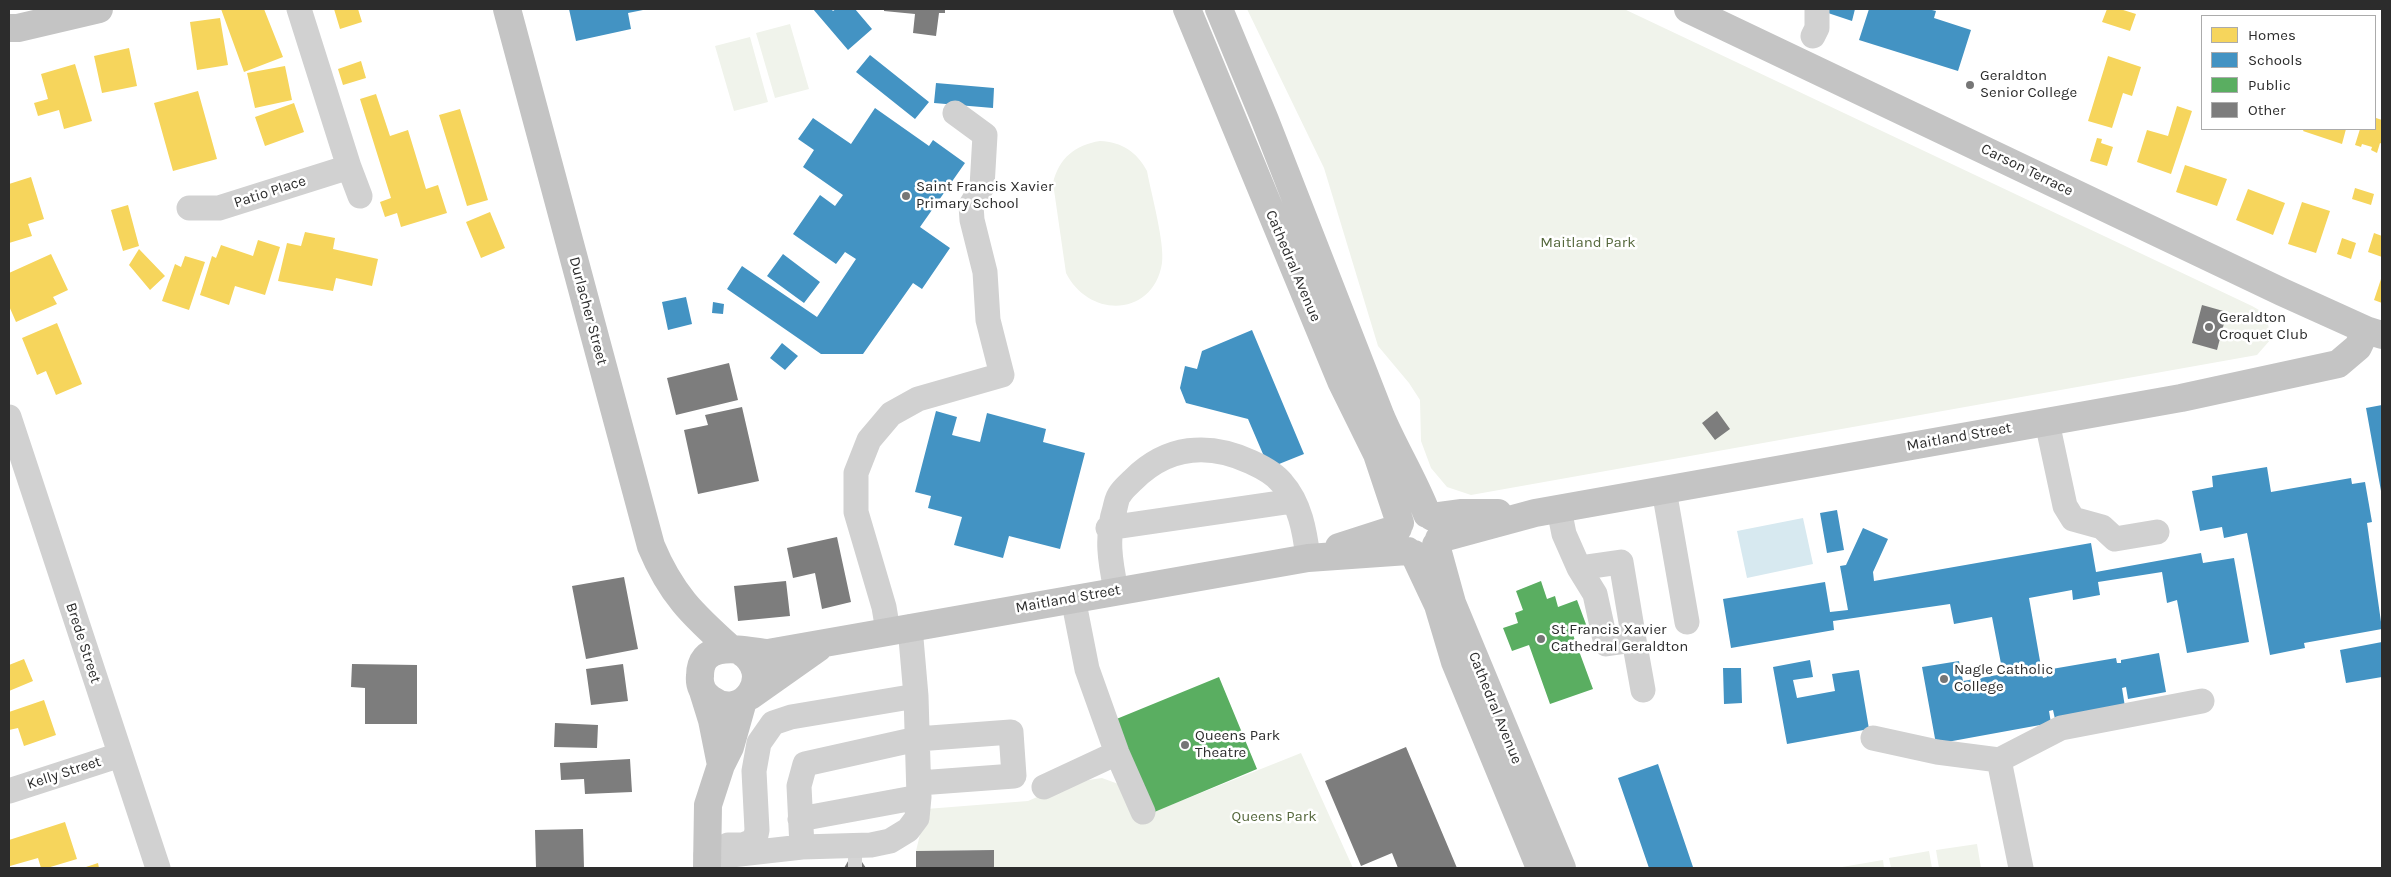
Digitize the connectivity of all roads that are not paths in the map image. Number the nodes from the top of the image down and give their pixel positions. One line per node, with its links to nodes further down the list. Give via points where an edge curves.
1 (298, 9): 11 (street)
2 (507, 9): 27 (main road, Durlacher Street, via 651,546 661,569)
3 (1187, 9): 22 (main road, Cathedral Avenue, via 1341,380)
4 (1219, 9): 22 (main road, Cathedral Avenue, via 1266,120 1381,417 1417,488)
5 (1688, 9): 14 (main road, Carson Terrace, via 2282,292)
6 (1818, 9): 9 (street)
7 (87, 11): 8 (main road)
8 (9, 28)
9 (1813, 36)
10 (955, 113): 29 (street, via 985,135 982,187 971,205 972,220 985,272 988,320 1002,375 918,399 891,414 869,440 856,473 856,512 884,607)
11 (349, 166): 12 (street); 13 (street, Patio Place, via 219,208)
12 (360, 196)
13 (189, 208)
14 (2374, 332): 16 (main road, Maitland Street, via 2338,364 2181,398)
15 (9, 417): 41 (street, Brede Street)
16 (2047, 422): 17 (main road, Maitland Street); 21 (street, via 2065,506 2073,519 2102,527 2116,539)
17 (1664, 490): 19 (main road, Maitland Street); 28 (street)
18 (1293, 501): 20 (street); 20 (street, via 1282,483 1263,467 1235,454 1204,448 1171,454 1146,467 1119,494); 23 (street, via 1305,532)
19 (1547, 511): 22 (main road, Maitland Street); 24 (street, via 1564,534)
20 (1108, 528): 25 (street)
21 (2157, 532)
22 (1419, 534): 23 (main road, Maitland Street); 53 (main road, Cathedral Avenue, via 1455,662); 54 (main road, Cathedral Avenue, via 1452,603)
23 (1308, 558): 25 (main road, Maitland Street)
24 (1579, 568): 30 (street, via 1595,594 1606,644); 30 (street, via 1621,562)
25 (1116, 590): 26 (main road, Maitland Street)
26 (1073, 598): 29 (main road, Maitland Street); 40 (street, via 1086,669)
27 (685, 606): 32 (main road, Durlacher Street); 33 (main road, Durlacher Street, via 695,636)
28 (1687, 622)
29 (899, 629): 31 (main road, Maitland Street); 35 (street)
30 (1634, 640): 34 (street)
31 (828, 642): 32 (main road, Maitland Street, via 768,653); 36 (main road, Maitland Street)
32 (735, 650): 33 (main road, via 713,652); 36 (main road, via 747,656 756,671 756,680)
33 (702, 678): 36 (main road, via 709,698 725,705); 43 (main road, Durlacher Street)
34 (1643, 690)
35 (916, 696): 39 (street); 51 (street, via 790,717 773,723 759,744 754,771 755,840)
36 (746, 699): 43 (main road, Durlacher Street)
37 (2202, 701): 42 (street, via 2061,728)
38 (1873, 738): 42 (street, via 1937,752)
39 (917, 739): 45 (street); 45 (street, via 1011,732 1014,776); 48 (street, via 806,764 799,782)
40 (1117, 753): 44 (street); 47 (street)
41 (120, 755): 46 (street, Kelly Street); 52 (street, Brede Street)
42 (1998, 760): 55 (street)
43 (721, 765): 51 (main road, Durlacher Street, via 708,805)
44 (1044, 787)
45 (919, 790): 48 (street); 49 (street, via 918,818 908,830)
46 (9, 791)
47 (1143, 812)
48 (800, 819): 50 (street)
49 (890, 841): 50 (street, via 871,845); 50 (street, via 874,860 855,862 837,861)
50 (811, 847): 51 (street)
51 (706, 856)
52 (158, 868)
53 (1540, 868)
54 (1562, 868)
55 (2021, 868)

